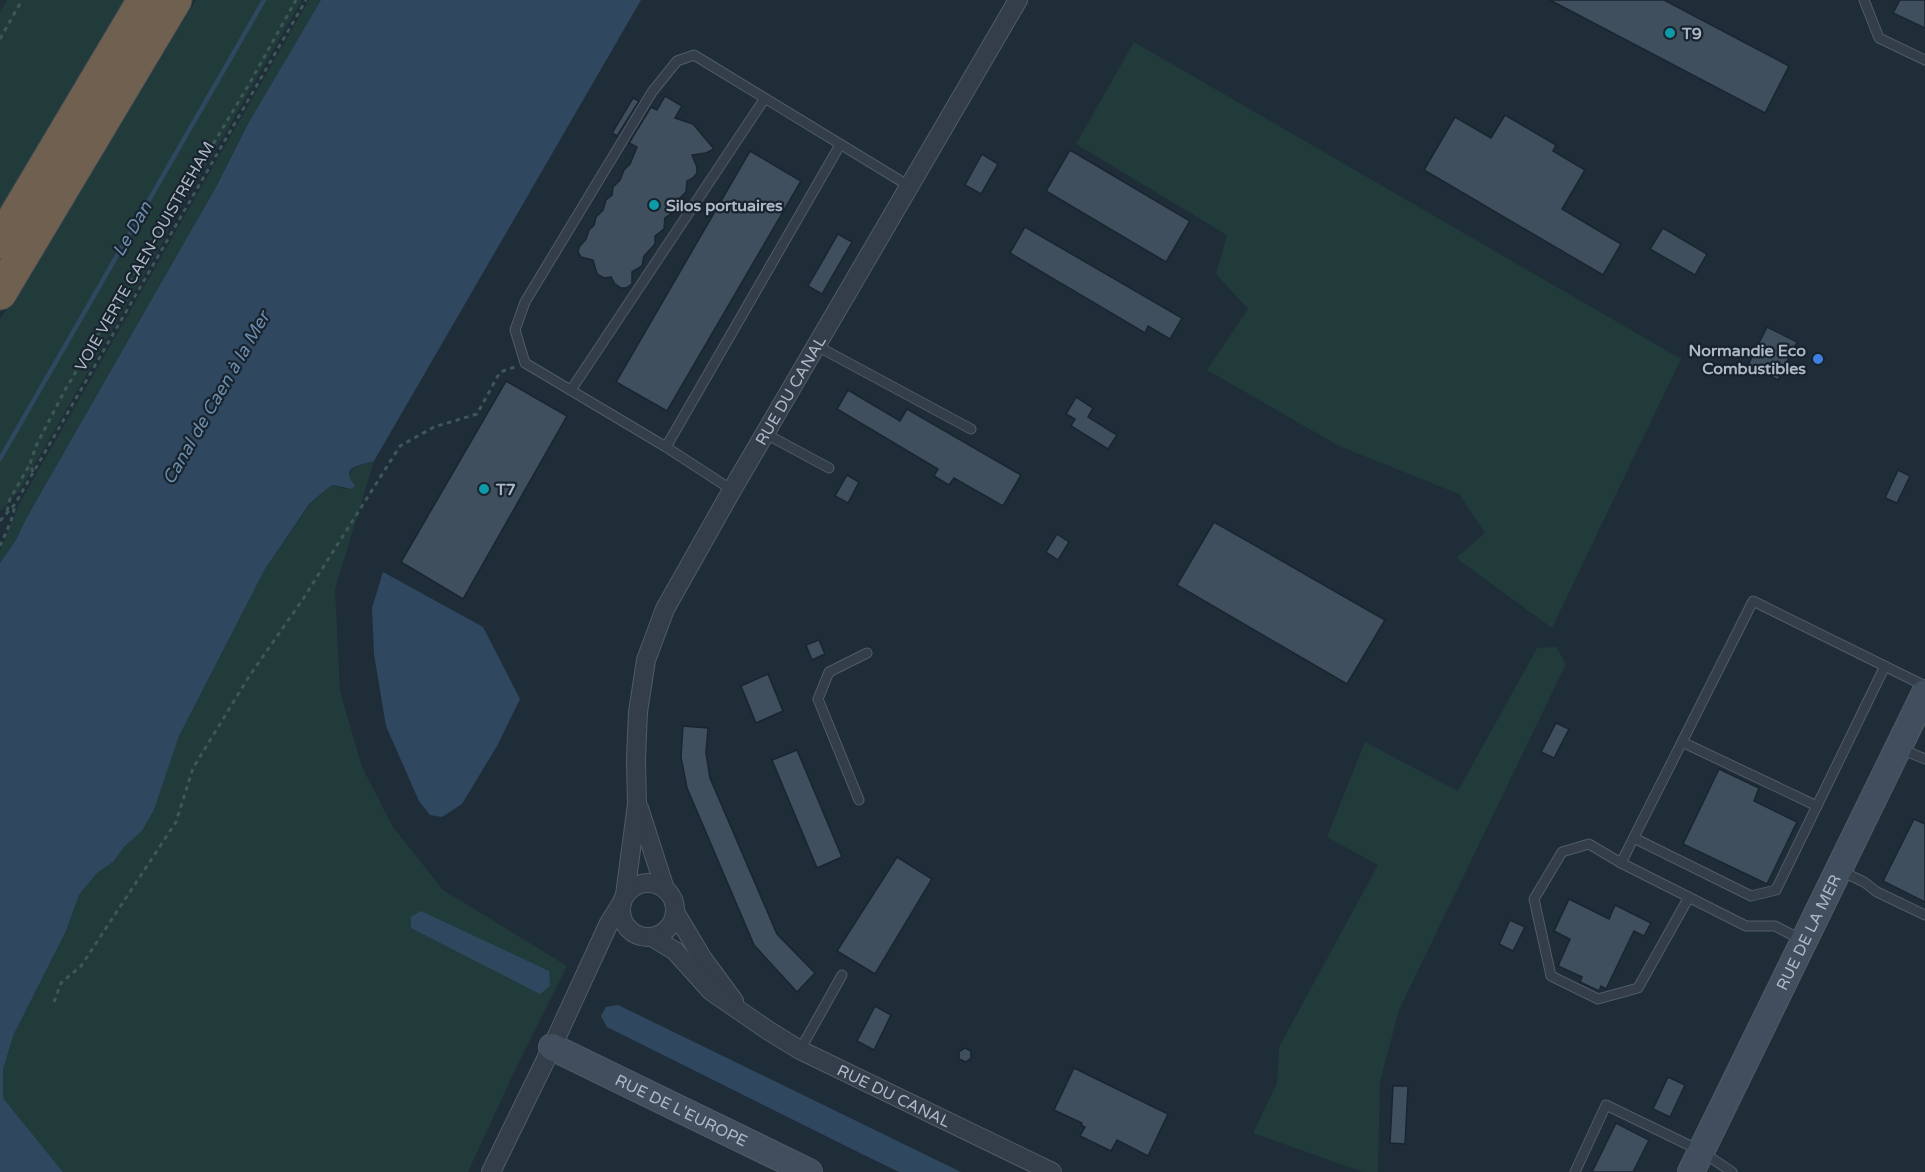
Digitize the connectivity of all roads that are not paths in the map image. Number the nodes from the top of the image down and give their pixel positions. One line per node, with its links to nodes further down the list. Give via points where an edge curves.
1 (144, 0): 9 (highway)
2 (175, 0): 10 (highway)
3 (1018, 0): 8 (street, RUE DU CANAL)
4 (1864, 0): 5 (lane, via 1879,38)
5 (1925, 60)
6 (765, 98): 7 (lane); 12 (lane); 12 (lane, via 694,56 677,62 652,92 525,302 515,330 525,363)
7 (840, 145): 8 (lane); 15 (lane)
8 (909, 186): 11 (street, RUE DU CANAL)
9 (0, 242)
10 (0, 293)
11 (817, 346): 13 (lane); 14 (street, RUE DU CANAL)
12 (571, 390): 15 (lane)
13 (970, 429)
14 (766, 434): 16 (lane); 17 (street, RUE DU CANAL)
15 (666, 447): 17 (lane)
16 (830, 468)
17 (732, 490): 26 (street, RUE DU CANAL, via 665,609 646,660 638,712)
18 (867, 653): 25 (lane, via 829,672 818,699)
19 (1885, 666): 20 (lane); 22 (lane, via 1753,601); 27 (lane)
20 (1925, 686)
21 (1925, 693): 23 (street, RUE DE LA MER)
22 (1682, 742): 27 (lane); 28 (lane)
23 (1899, 747): 24 (lane); 30 (street, RUE DE LA MER)
24 (1925, 759)
25 (859, 800)
26 (637, 804): 31 (street, RUE DU CANAL); 33 (street, RUE DU CANAL)
27 (1817, 806): 28 (lane, via 1776,890 1751,896)
28 (1634, 838): 29 (lane)
29 (1621, 863): 32 (lane); 32 (lane, via 1589,844 1562,852 1534,899 1551,976 1598,999 1638,988)
30 (1839, 870): 35 (lane); 37 (street, RUE DE LA MER)
31 (665, 889): 33 (street, via 657,884 639,884); 34 (street, RUE DU CANAL)
32 (1689, 897): 37 (lane, via 1746,926 1775,926)
33 (623, 899): 36 (street, RUE DU CANAL, via 623,921); 38 (street)
34 (675, 912): 36 (street, via 661,934); 40 (street, RUE DU CANAL, via 703,959)
35 (1925, 915)
36 (644, 936): 38 (street, via 613,940); 40 (street, RUE DU CANAL, via 675,951 711,991)
37 (1804, 941): 43 (street, RUE DE LA MER)
38 (595, 957): 41 (street)
39 (842, 975): 42 (lane)
40 (743, 1012): 42 (street, RUE DU CANAL)
41 (552, 1047): 44 (street); 45 (street, RUE DE L'EUROPE)
42 (800, 1050): 46 (street, RUE DU CANAL)
43 (1696, 1161): 47 (lane, via 1606,1105); 48 (lane)
44 (491, 1172)
45 (809, 1172)
46 (1052, 1172)
47 (1575, 1172)
48 (1732, 1172)

